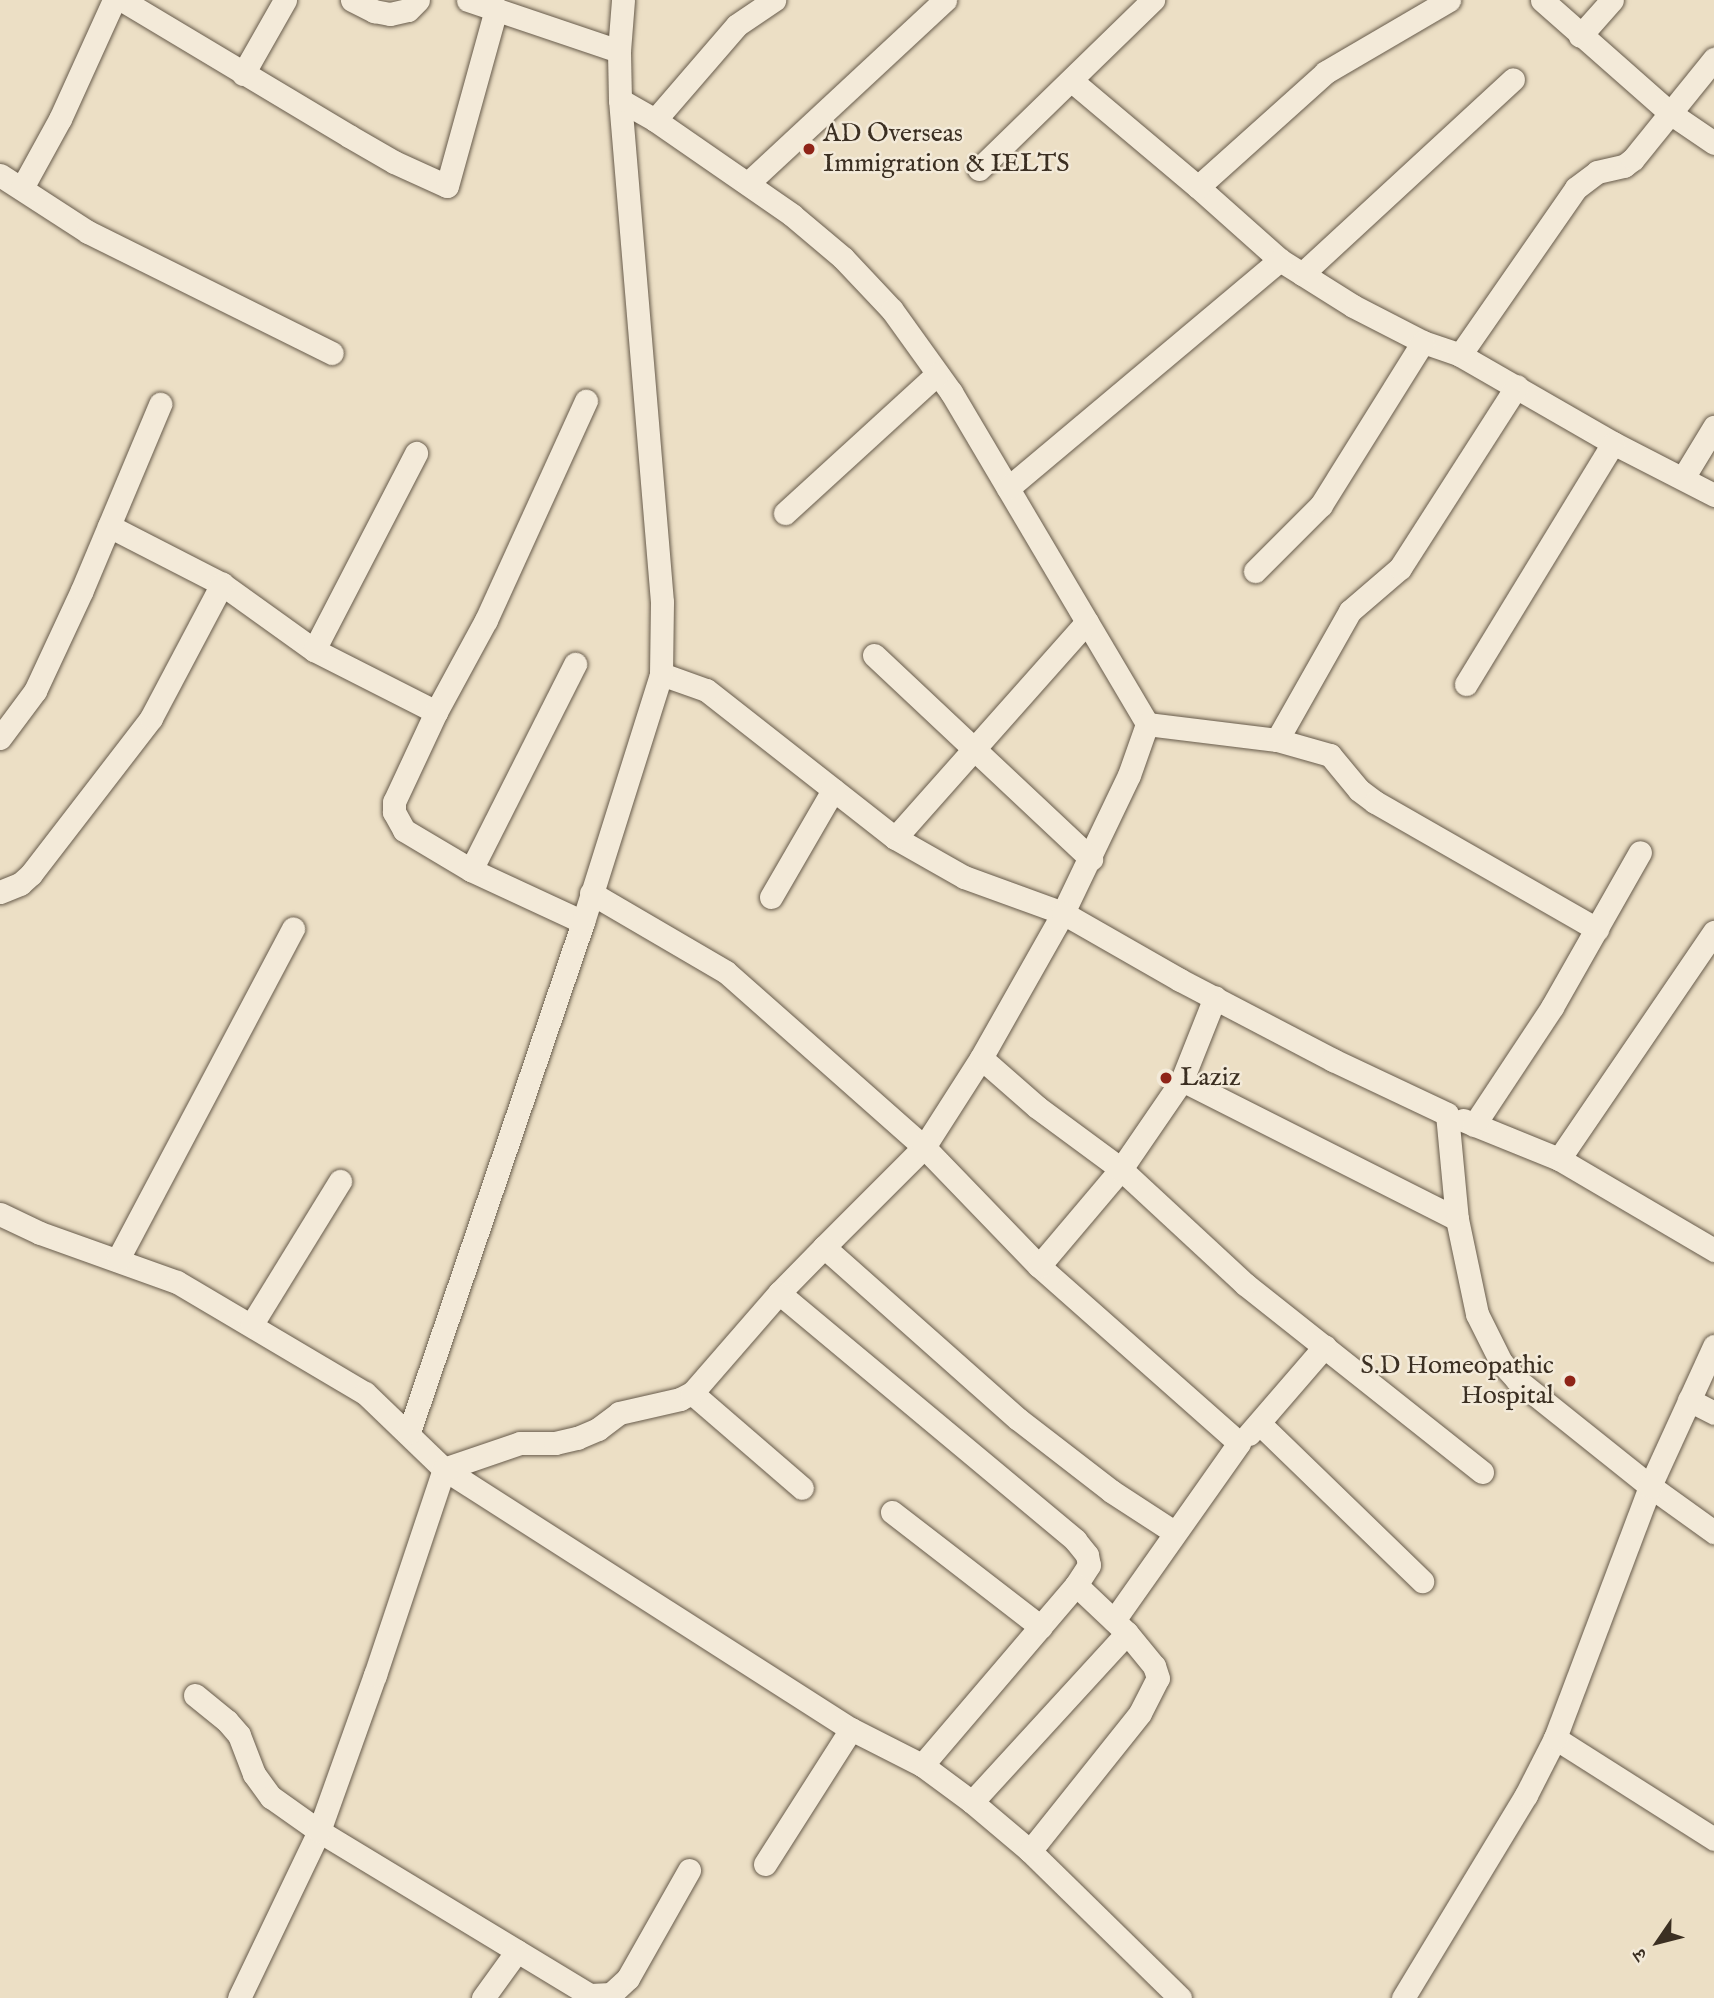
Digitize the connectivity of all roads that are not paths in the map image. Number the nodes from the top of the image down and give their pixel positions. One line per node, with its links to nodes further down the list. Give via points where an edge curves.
1 (114, 0): 29 (street, via 60,119)
2 (122, 0): 18 (street)
3 (285, 0): 18 (street)
4 (352, 0): 5 (street, via 390,14 408,10)
5 (418, 0)
6 (468, 0): 14 (street)
7 (623, 0): 16 (street)
8 (774, 0): 23 (street, via 737,25)
9 (945, 0): 27 (street)
10 (1153, 0): 20 (street)
11 (1449, 0): 28 (street, via 1326,72)
12 (1542, 0): 15 (street)
13 (1612, 0): 15 (street)
14 (496, 9): 16 (street); 18 (street, via 447,186 394,162)
15 (1580, 36): 22 (street)
16 (619, 51): 21 (street)
17 (1714, 59): 22 (street)
18 (243, 74)
19 (1513, 79): 31 (street)
20 (1072, 82): 25 (street); 28 (street)
21 (620, 100): 23 (street); 53 (street, via 662,602)
22 (1670, 113): 24 (street); 34 (street, via 1633,159 1624,166 1597,172 1576,188)
23 (655, 120): 27 (street)
24 (1714, 143)
25 (979, 169)
26 (0, 175): 29 (street)
27 (748, 183): 35 (street, via 843,258 892,310)
28 (1198, 187): 30 (street)
29 (22, 188): 33 (street, via 88,232)
30 (1280, 260): 31 (street); 43 (street)
31 (1302, 274): 32 (street)
32 (1423, 342): 34 (street); 47 (street, via 1321,505)
33 (332, 353)
34 (1460, 355): 36 (street)
35 (937, 374): 43 (street); 45 (street)
36 (1517, 386): 40 (street); 58 (street, via 1400,568 1350,611)
37 (586, 401): 55 (street, via 486,620)
38 (160, 404): 46 (street)
39 (1714, 427): 42 (street)
40 (1613, 443): 42 (street); 54 (street)
41 (416, 453): 50 (street)
42 (1683, 478): 44 (street)
43 (1008, 488): 49 (street)
44 (1714, 495)
45 (785, 513)
46 (109, 526): 48 (street); 57 (street, via 34,691)
47 (1255, 571)
48 (222, 584): 50 (street); 65 (street, via 151,718 31,874)
49 (1087, 622): 56 (street); 59 (street)
50 (314, 650): 55 (street)
51 (874, 655): 59 (street)
52 (575, 664): 64 (street)
53 (661, 674): 60 (street, via 705,690); 66 (street)
54 (1466, 684)
55 (436, 712): 64 (street, via 397,792 394,812 404,830)
56 (1147, 724): 58 (street); 63 (street)
57 (0, 738)
58 (1277, 740): 71 (street, via 1330,755 1374,802)
59 (975, 749): 61 (street); 63 (street)
60 (833, 790): 61 (street); 67 (street)
61 (895, 838): 68 (street, via 964,877)
62 (1640, 852): 71 (street)
63 (1091, 859): 68 (street)
64 (471, 870): 69 (street)
65 (0, 892)
66 (591, 893): 69 (street); 78 (street, via 726,972)
67 (771, 897)
68 (1063, 913): 73 (street); 74 (street)
69 (583, 922): 96 (street)
70 (293, 929): 86 (street)
71 (1597, 929): 77 (street)
72 (1714, 932): 79 (street)
73 (1214, 997): 75 (street); 76 (street)
74 (981, 1058): 78 (street); 80 (street, via 1037,1107)
75 (1182, 1080): 80 (street); 83 (street)
76 (1447, 1114): 77 (street); 83 (street)
77 (1474, 1125): 79 (street)
78 (924, 1147): 84 (street); 87 (street)
79 (1559, 1159): 85 (street)
80 (1121, 1169): 87 (street); 90 (street, via 1245,1284)
81 (340, 1181): 89 (street)
82 (0, 1214): 86 (street)
83 (1457, 1219): 100 (street, via 1477,1314 1500,1362)
84 (824, 1247): 88 (street); 103 (street, via 1018,1419 1121,1499)
85 (1714, 1250)
86 (118, 1259): 89 (street, via 177,1282)
87 (1039, 1266): 97 (street)
88 (779, 1293): 92 (street); 106 (street, via 1083,1546 1089,1565)
89 (252, 1324): 96 (street, via 365,1394)
90 (1325, 1346): 95 (street); 99 (street)
91 (1714, 1346): 93 (street)
92 (692, 1393): 98 (street, via 619,1413 577,1438 513,1445); 101 (street)
93 (1689, 1400): 94 (street); 100 (street)
94 (1714, 1413)
95 (1261, 1424): 97 (street); 105 (street)
96 (409, 1432): 98 (street)
97 (1239, 1443): 103 (street)
98 (444, 1469): 110 (street); 114 (street)
99 (1482, 1472)
100 (1650, 1486): 104 (street); 111 (street)
101 (803, 1488)
102 (892, 1513): 108 (street)
103 (1174, 1532): 107 (street)
104 (1714, 1532)
105 (1422, 1581)
106 (1076, 1584): 107 (street); 108 (street)
107 (1120, 1626): 113 (street); 116 (street, via 1154,1666 1158,1678 1152,1695)
108 (1041, 1627): 112 (street)
109 (195, 1695): 114 (street, via 239,1735 262,1789)
110 (851, 1729): 112 (street); 117 (street)
111 (1555, 1738): 115 (street); 123 (street, via 1526,1795)
112 (922, 1765): 113 (street)
113 (972, 1802): 116 (street)
114 (318, 1831): 119 (street); 120 (street)
115 (1714, 1839)
116 (1030, 1851): 122 (street)
117 (765, 1864)
118 (688, 1870): 119 (street, via 628,1978 611,1994 590,1995)
119 (517, 1951): 121 (street)
120 (239, 1998)
121 (483, 1998)
122 (1180, 1998)
123 (1403, 1998)

